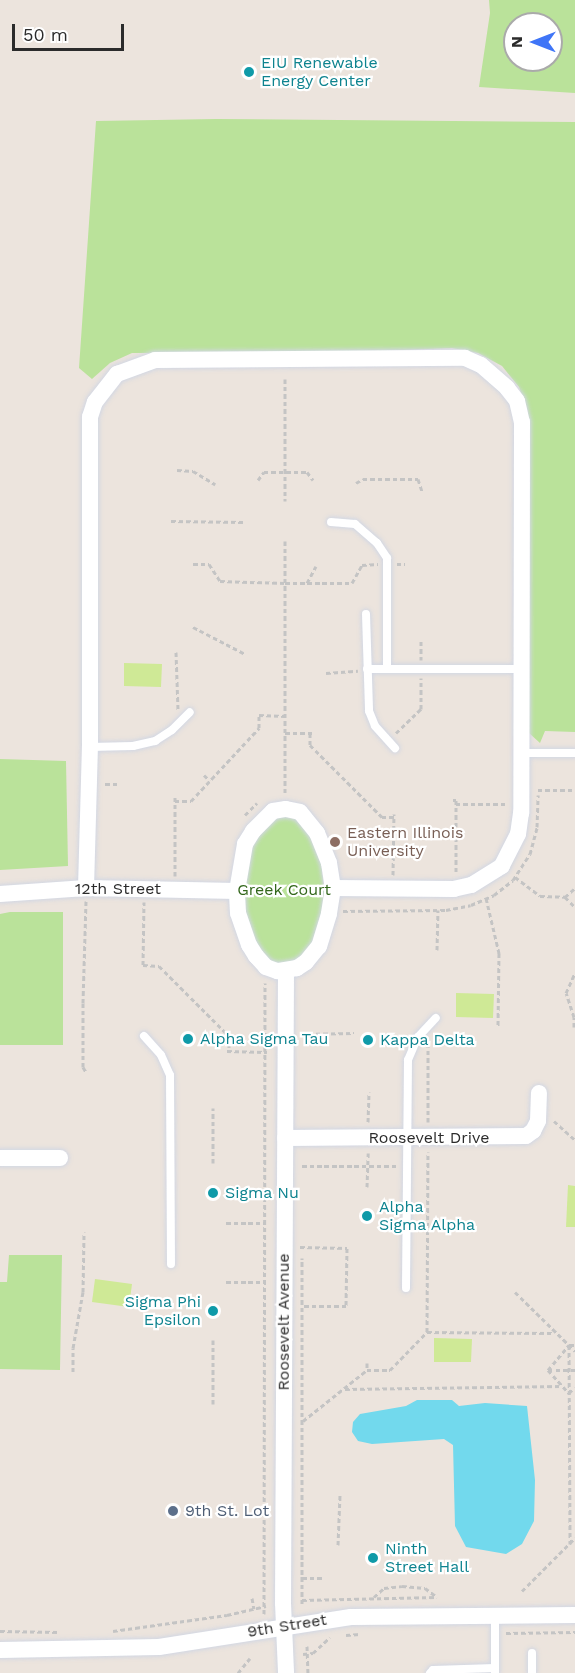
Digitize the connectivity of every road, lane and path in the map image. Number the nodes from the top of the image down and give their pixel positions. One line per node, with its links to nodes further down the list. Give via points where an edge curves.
1 (285, 379): 3 (path)
2 (177, 470): 7 (path, via 192,471)
3 (285, 472): 4 (path, via 264,472); 5 (path, via 307,472); 9 (path)
4 (258, 480)
5 (313, 480)
6 (356, 483): 8 (path, via 363,479 418,479)
7 (215, 484)
8 (422, 491)
9 (285, 501)
10 (171, 521): 11 (path)
11 (243, 522)
12 (331, 522): 15 (lane, via 355,524 363,529 377,543)
13 (285, 541): 18 (path)
14 (193, 564): 18 (path, via 208,564 220,582)
15 (388, 564): 16 (path); 19 (path, via 362,565 352,583); 25 (lane)
16 (405, 564)
17 (316, 566): 19 (path)
18 (285, 583): 19 (path); 31 (path)
19 (307, 583)
20 (366, 614): 28 (lane)
21 (192, 627): 24 (path)
22 (421, 641): 26 (path)
23 (176, 652): 30 (path, via 176,708)
24 (244, 654)
25 (387, 669): 26 (lane); 28 (lane)
26 (421, 669): 27 (lane); 33 (path, via 421,709)
27 (522, 669): 35 (street, via 522,422 517,401 496,376 465,358 155,360 117,374 95,402 90,417); 38 (street)
28 (367, 670): 29 (path); 33 (lane, via 369,711 375,726)
29 (326, 673)
30 (187, 714): 35 (lane, via 155,741)
31 (285, 716): 32 (path); 36 (path, via 258,715 259,728)
32 (285, 732): 41 (path, via 311,733 310,745); 48 (path, via 285,794)
33 (389, 740): 37 (lane)
34 (236, 743): 36 (path)
35 (90, 747): 59 (street)
36 (241, 748): 43 (path)
37 (395, 748)
38 (521, 753): 39 (lane); 60 (street, via 518,834 502,866 471,885 454,889)
39 (575, 753)
40 (335, 761): 41 (path)
41 (330, 765): 49 (path)
42 (204, 775): 43 (path)
43 (210, 781): 56 (path, via 190,801 175,799)
44 (97, 784): 45 (path)
45 (118, 784)
46 (575, 790): 55 (path, via 538,789 534,845)
47 (365, 792): 49 (path)
48 (279, 794)
49 (361, 796): 58 (path, via 382,817 394,815)
50 (264, 799): 54 (path)
51 (453, 800): 52 (path)
52 (456, 804): 53 (path); 57 (path)
53 (508, 804)
54 (240, 823)
55 (515, 877): 65 (path, via 540,896); 66 (path)
56 (175, 878)
57 (456, 879)
58 (393, 880)
59 (86, 888): 63 (street, 12th Street); 64 (street, 12th Street); 89 (path)
60 (333, 888): 63 (street, via 329,863 317,833 300,812 286,809 273,811 245,844); 73 (street, via 319,946 306,962)
61 (575, 888): 65 (path)
62 (483, 890): 66 (path)
63 (237, 891): 73 (street, via 238,913 256,956 266,967)
64 (0, 894)
65 (565, 897): 69 (path)
66 (486, 899): 70 (path, via 457,909); 79 (path, via 500,952)
67 (144, 901): 87 (path, via 144,966 159,966 222,1028 229,1036 228,1051)
68 (438, 901): 70 (path)
69 (575, 907)
70 (438, 910): 71 (path, via 350,910 344,911); 72 (path)
71 (342, 917)
72 (437, 950)
73 (286, 971): 92 (street, Roosevelt Avenue)
74 (575, 973): 76 (path, via 566,993)
75 (258, 978): 87 (path, via 265,981)
76 (574, 1016): 81 (path)
77 (436, 1018): 80 (lane)
78 (302, 1023): 84 (path)
79 (498, 1026)
80 (428, 1027): 94 (lane, via 418,1037 408,1060); 95 (path)
81 (574, 1027)
82 (354, 1033): 84 (path)
83 (296, 1034): 84 (path)
84 (302, 1034): 86 (path)
85 (144, 1036): 111 (lane, via 161,1054 171,1076)
86 (302, 1045)
87 (265, 1052): 88 (path); 105 (path)
88 (273, 1052)
89 (86, 1072)
90 (539, 1100): 95 (street, Roosevelt Drive, via 536,1126 526,1136); 96 (path)
91 (213, 1108): 99 (path)
92 (285, 1138): 93 (street, Roosevelt Drive); 154 (street, Roosevelt Avenue)
93 (302, 1138): 94 (street, Roosevelt Drive); 100 (path)
94 (407, 1138): 95 (street, Roosevelt Drive); 101 (lane)
95 (428, 1138): 102 (path)
96 (575, 1140)
97 (0, 1158): 98 (street)
98 (60, 1158)
99 (213, 1162)
100 (302, 1166): 101 (path); 103 (path)
101 (408, 1166): 102 (path); 115 (lane)
102 (428, 1166): 119 (path)
103 (302, 1177)
104 (226, 1223): 105 (path)
105 (266, 1223): 106 (path); 113 (path)
106 (273, 1223)
107 (84, 1232): 130 (path, via 83,1292)
108 (302, 1236): 110 (path)
109 (293, 1247): 110 (path)
110 (302, 1247): 118 (path); 118 (path, via 347,1248 348,1275 346,1306)
111 (171, 1264)
112 (226, 1282): 113 (path)
113 (266, 1282): 114 (path); 149 (path)
114 (273, 1282)
115 (406, 1288)
116 (516, 1292): 120 (path)
117 (295, 1306): 118 (path)
118 (302, 1306): 136 (path)
119 (427, 1332): 120 (path); 126 (path, via 390,1370)
120 (554, 1333): 122 (path)
121 (213, 1340): 135 (path)
122 (569, 1345): 123 (path); 124 (path); 127 (path); 128 (path)
123 (575, 1345)
124 (575, 1352)
125 (367, 1363): 126 (path)
126 (367, 1370): 133 (path)
127 (548, 1370): 128 (path); 131 (path)
128 (569, 1370): 129 (path); 134 (path)
129 (575, 1370)
130 (73, 1372)
131 (561, 1386): 133 (path); 134 (path)
132 (575, 1387): 134 (path)
133 (343, 1389): 136 (path)
134 (569, 1393): 137 (path)
135 (213, 1404)
136 (302, 1421): 143 (path)
137 (570, 1472): 138 (path); 141 (path)
138 (575, 1472)
139 (340, 1496): 142 (path)
140 (575, 1538): 141 (path)
141 (570, 1544): 145 (path)
142 (338, 1545)
143 (302, 1578): 144 (path); 146 (path, via 300,1602)
144 (322, 1578)
145 (522, 1591)
146 (374, 1597): 146 (path, via 396,1597 437,1597 425,1588 402,1586 384,1588)
147 (252, 1598): 150 (path)
148 (271, 1606): 149 (path)
149 (265, 1607): 150 (path); 151 (path)
150 (254, 1609): 156 (path, via 132,1630)
151 (264, 1614)
152 (575, 1615): 153 (street, 9th Street)
153 (495, 1616): 154 (street, 9th Street, via 358,1617); 168 (lane)
154 (284, 1626): 164 (street, 9th Street, via 159,1647); 170 (street, Roosevelt Avenue)
155 (0, 1631): 157 (path)
156 (103, 1631)
157 (60, 1632)
158 (575, 1632): 159 (path)
159 (504, 1633)
160 (365, 1634): 161 (path)
161 (342, 1635)
162 (334, 1636): 166 (path, via 313,1653)
163 (307, 1646): 166 (path)
164 (0, 1650)
165 (532, 1653): 173 (lane)
166 (305, 1654): 171 (path)
167 (250, 1658): 169 (path)
168 (495, 1671): 172 (lane)
169 (238, 1673)
170 (286, 1673)
171 (309, 1673)
172 (430, 1673)
173 (532, 1673)

